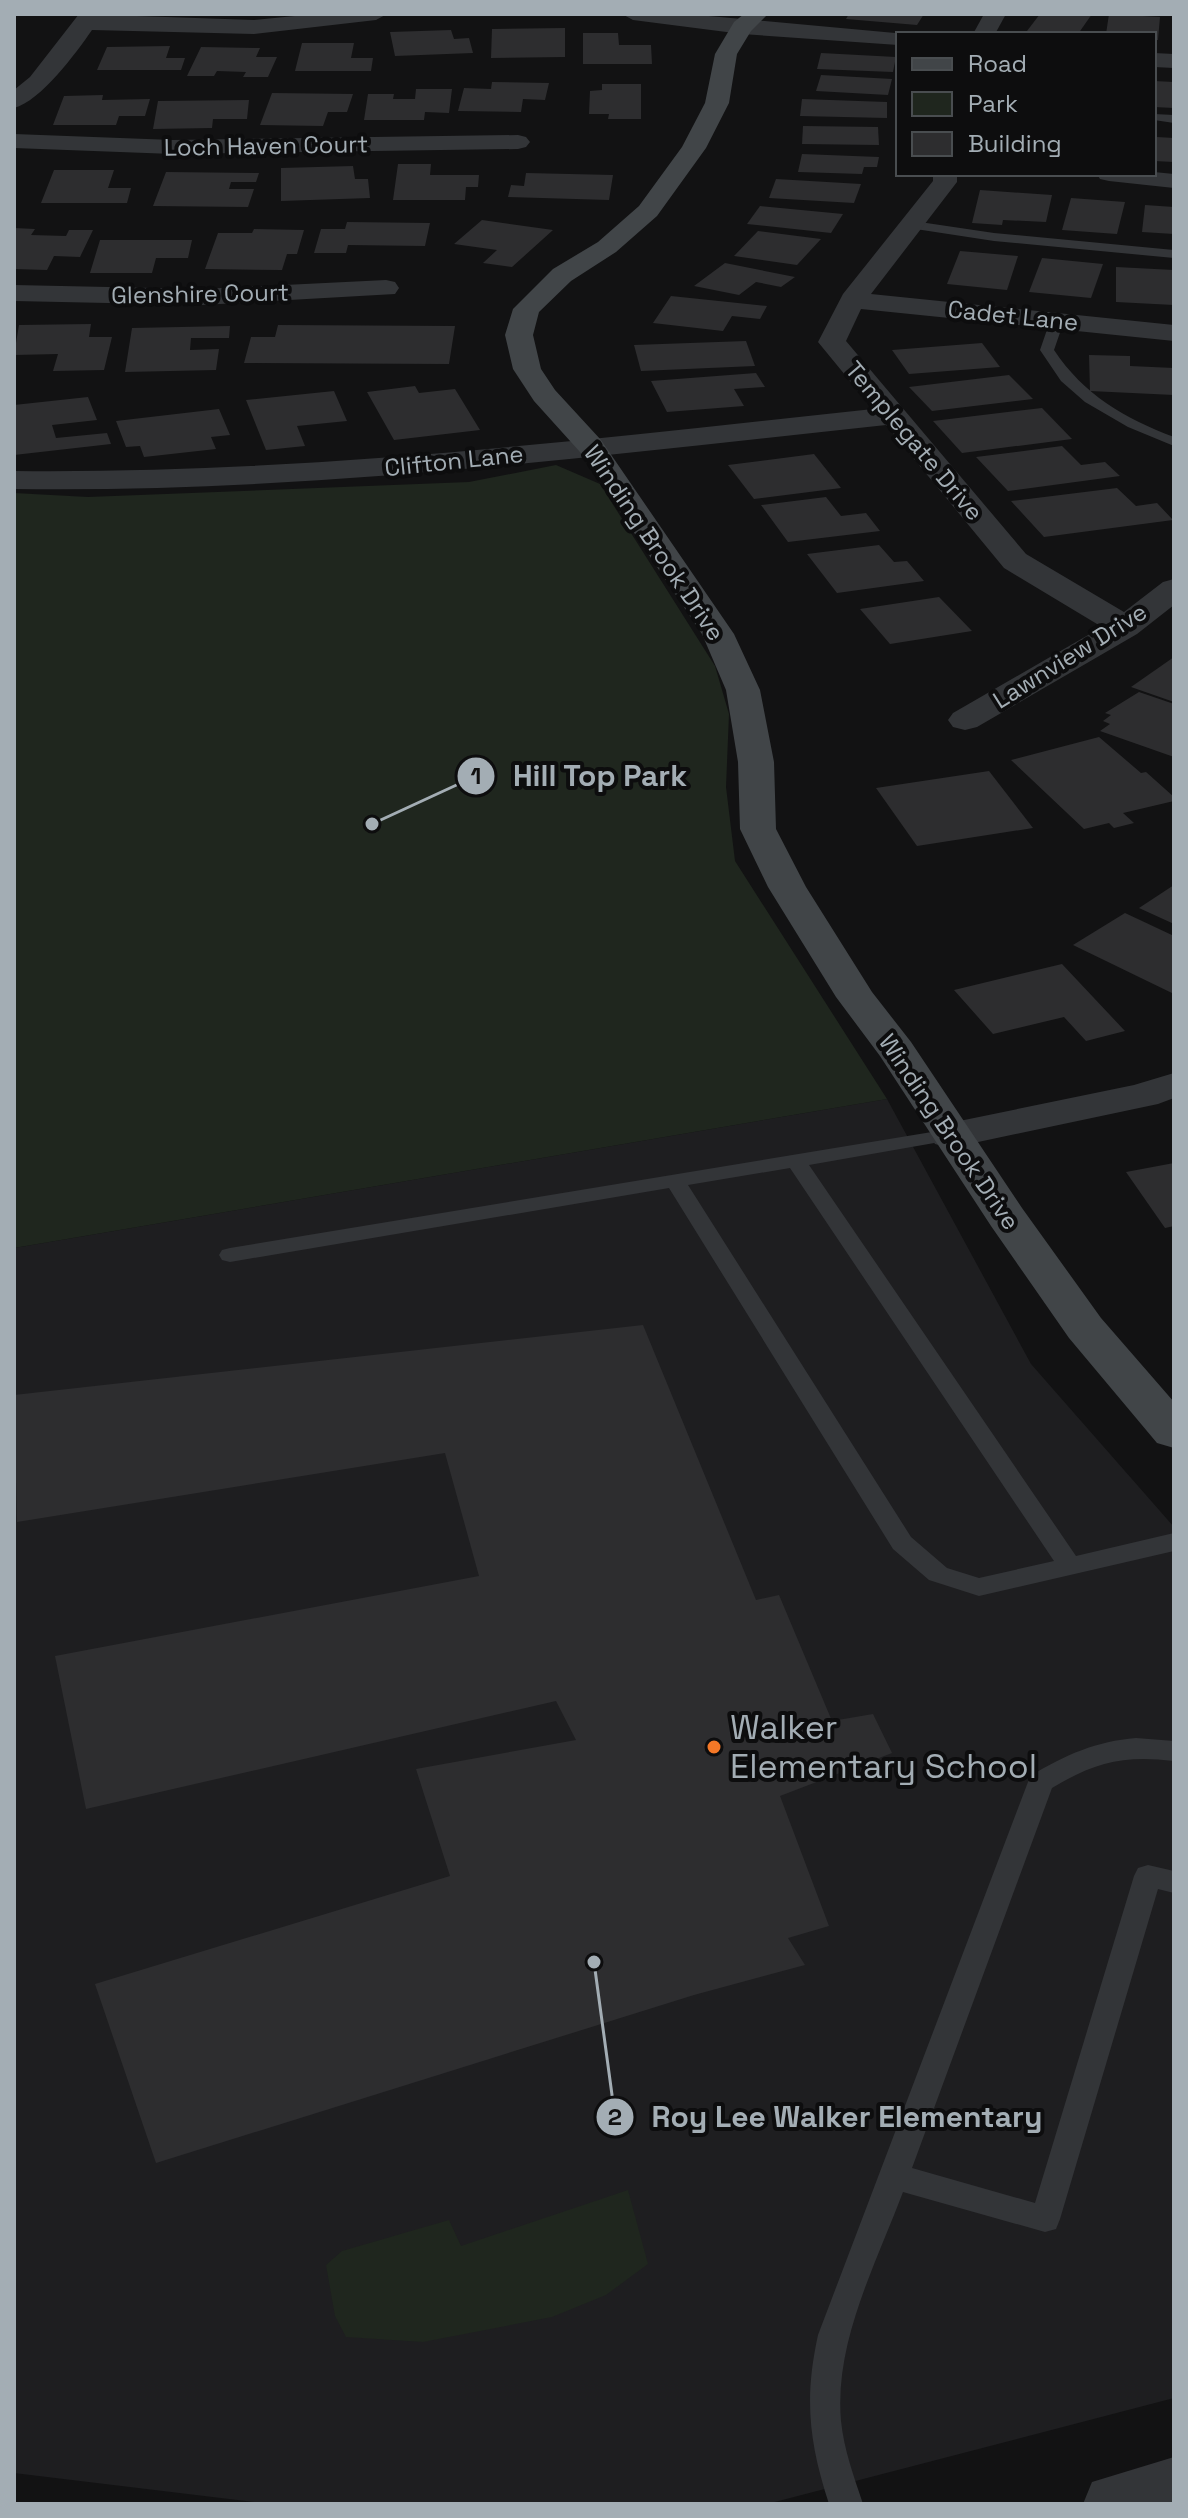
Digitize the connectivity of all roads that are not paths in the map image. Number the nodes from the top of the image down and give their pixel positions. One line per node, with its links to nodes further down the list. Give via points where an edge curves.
1 (376, 14): 4 (street, via 254,27)
2 (633, 14): 5 (street)
3 (995, 14): 6 (street)
4 (87, 18): 8 (street, via 38,82)
5 (750, 20): 7 (street); 23 (street, Winding Brook Drive, via 726,54 717,103 694,148 648,211 526,309 519,335 527,369)
6 (985, 32)
7 (896, 38)
8 (14, 101)
9 (14, 141): 10 (street, Loch Haven Court, via 158,147)
10 (518, 142)
11 (945, 176): 14 (street, Templegate Drive)
12 (1128, 176): 13 (street)
13 (1174, 181)
14 (913, 225): 15 (lane); 18 (street, Templegate Drive)
15 (1174, 254)
16 (386, 288): 17 (street, Glenshire Court, via 202,297)
17 (14, 293)
18 (852, 300): 19 (street, Cadet Lane); 21 (street, Templegate Drive, via 832,342)
19 (1057, 321): 20 (street, Cadet Lane); 22 (lane, via 1047,350 1069,382)
20 (1174, 333)
21 (893, 416): 23 (street, Clifton Lane); 26 (street, Templegate Drive, via 1015,561)
22 (1174, 442)
23 (591, 446): 24 (street, Clifton Lane, via 435,466 126,482); 29 (street, Winding Brook Drive, via 718,634 743,690 756,762 758,829 787,887)
24 (14, 480)
25 (1174, 589): 26 (street, Lawnview Drive)
26 (1125, 627): 27 (street, Lawnview Drive)
27 (965, 720)
28 (1174, 1085): 29 (street)
29 (950, 1135): 30 (lane); 33 (street, Winding Brook Drive, via 1085,1328)
30 (796, 1161): 31 (lane); 35 (lane)
31 (676, 1183): 32 (lane); 35 (lane, via 902,1543 938,1574 979,1587)
32 (230, 1255)
33 (1174, 1432)
34 (1174, 1542): 35 (lane)
35 (1071, 1567)
36 (1174, 1751): 38 (lane, via 1128,1746 1104,1751 1077,1759 1041,1782)
37 (1174, 1882): 38 (lane, via 1148,1876 1045,2219)
38 (893, 2176): 40 (lane, via 827,2365 822,2417)
39 (1174, 2488): 41 (street)
40 (846, 2504)
41 (1116, 2504)

